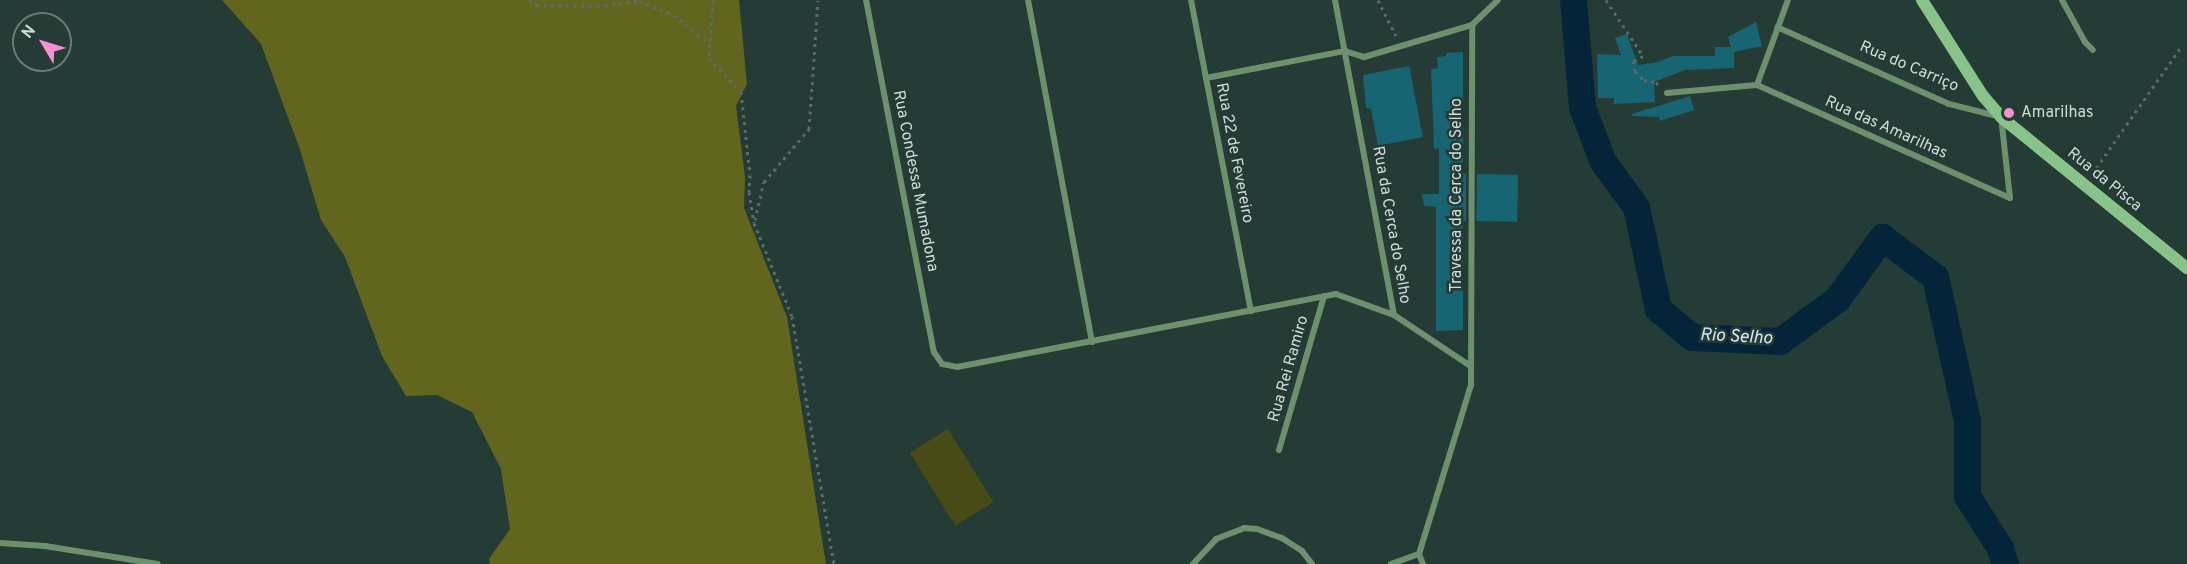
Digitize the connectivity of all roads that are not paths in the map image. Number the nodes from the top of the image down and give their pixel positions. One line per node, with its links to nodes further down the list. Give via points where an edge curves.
1 (866, 0): 21 (street, Rua Condessa Mumadona, via 934,352 942,364 957,367)
2 (1028, 0): 21 (street)
3 (1191, 0): 13 (street, Rua 22 de Fevereiro)
4 (1335, 0): 12 (street, Rua da Cerca do Selho)
5 (1498, 0): 9 (street)
6 (1788, 0): 10 (street)
7 (1922, 0): 16 (street, Rua do Carriço, via 1983,96)
8 (2062, 0): 11 (street)
9 (1472, 25): 12 (street, via 1364,57); 22 (street, Travessa da Cerca do Selho)
10 (1777, 27): 14 (street); 16 (street, Rua do Carriço, via 1949,104)
11 (2093, 50)
12 (1345, 51): 13 (street); 20 (street, Rua da Cerca do Selho)
13 (1206, 78): 19 (street, Rua 22 de Fevereiro)
14 (1757, 85): 15 (street, Rua das Amarilhas); 16 (street, Rua das Amarilhas, via 2010,198)
15 (1665, 92)
16 (2001, 117): 17 (street, Rua da Pisca)
17 (2187, 268)
18 (1324, 296): 19 (street); 20 (street, via 1336,294); 23 (street, Rua Rei Ramiro)
19 (1251, 311): 21 (street)
20 (1394, 315): 22 (street, Rua da Cerca do Selho)
21 (1092, 342)
22 (1469, 365): 25 (street, via 1471,385)
23 (1280, 450)
24 (0, 543): 26 (street)
25 (1419, 554): 29 (street); 30 (street)
26 (158, 564)
27 (1193, 564): 28 (street, via 1216,539 1244,528 1282,537)
28 (1312, 564)
29 (1391, 564)
30 (1423, 564)

